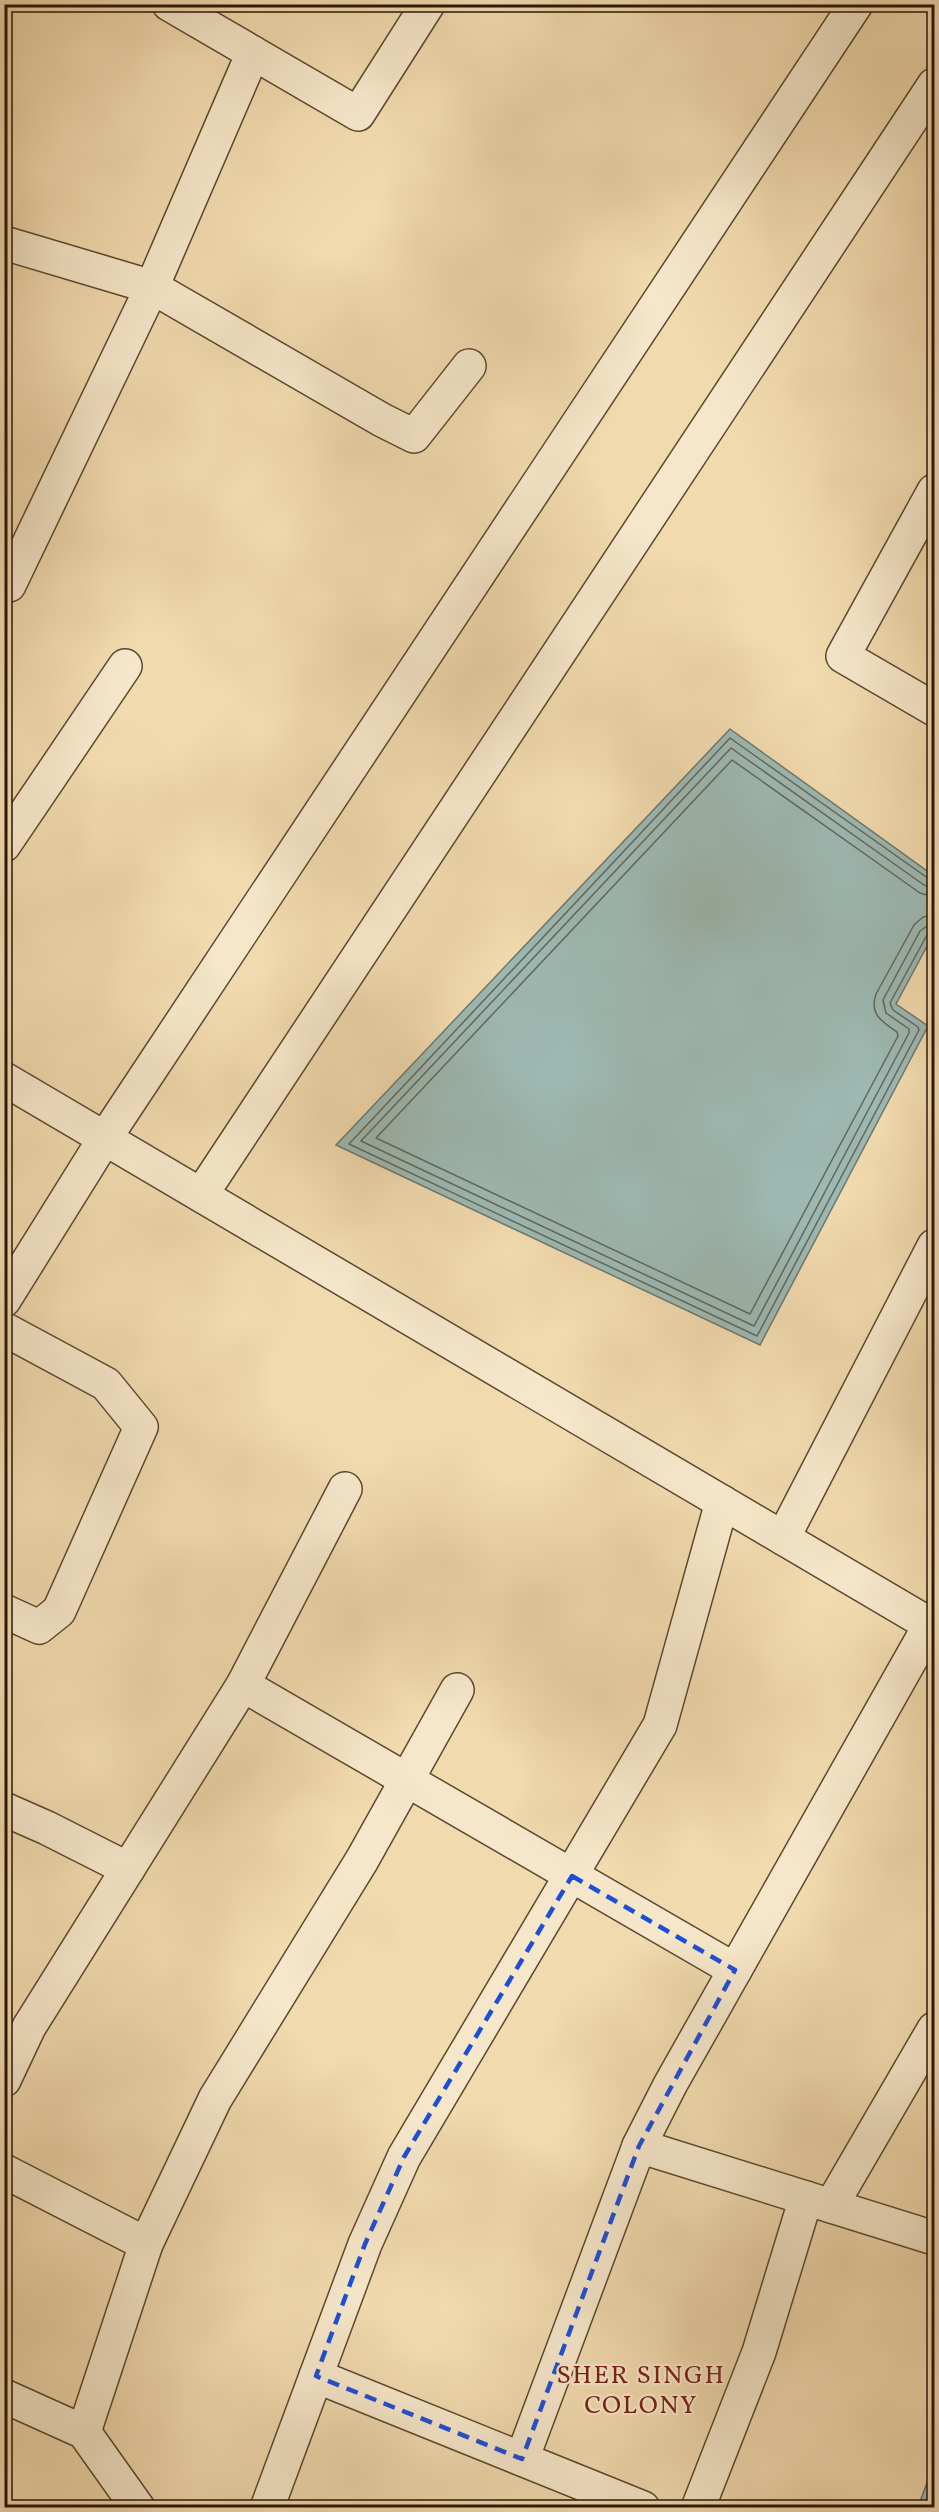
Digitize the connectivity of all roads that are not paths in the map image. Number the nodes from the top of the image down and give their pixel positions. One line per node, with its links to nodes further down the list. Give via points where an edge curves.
1 (169, 4): 4 (street)
2 (429, 4): 4 (street, via 358,114)
3 (856, 4): 15 (street)
4 (253, 53): 7 (street)
5 (934, 85): 16 (street)
6 (4, 243): 7 (street)
7 (152, 287): 8 (street, via 414,436); 10 (street, via 9,585)
8 (469, 366)
9 (934, 491): 12 (street, via 843,656)
10 (4, 584)
11 (125, 666): 13 (street)
12 (934, 709)
13 (4, 845)
14 (4, 1079): 15 (street)
15 (105, 1138): 16 (street); 18 (street)
16 (201, 1195): 21 (street)
17 (934, 1246): 22 (street)
18 (4, 1300)
19 (4, 1329): 23 (street, via 106,1384 141,1427 58,1611 39,1627)
20 (345, 1489): 25 (street)
21 (722, 1502): 22 (street); 30 (street, via 660,1725)
22 (783, 1538): 24 (street)
23 (4, 1611)
24 (933, 1623): 31 (street)
25 (243, 1684): 27 (street); 29 (street)
26 (457, 1690): 27 (street)
27 (407, 1781): 30 (street); 38 (street, via 215,2099)
28 (4, 1809): 29 (street)
29 (128, 1869): 33 (street, via 29,2027)
30 (572, 1876): 31 (street); 39 (street, via 404,2157 365,2244)
31 (735, 1970): 34 (street)
32 (934, 2029): 36 (street)
33 (4, 2080)
34 (639, 2146): 36 (street); 42 (street)
35 (4, 2171): 38 (street)
36 (819, 2202): 37 (street); 46 (street)
37 (934, 2238)
38 (146, 2244): 41 (street)
39 (316, 2376): 42 (street); 44 (street)
40 (4, 2396): 41 (street)
41 (84, 2432): 43 (street)
42 (522, 2459): 45 (street)
43 (138, 2508)
44 (267, 2508)
45 (643, 2508)
46 (698, 2508)

